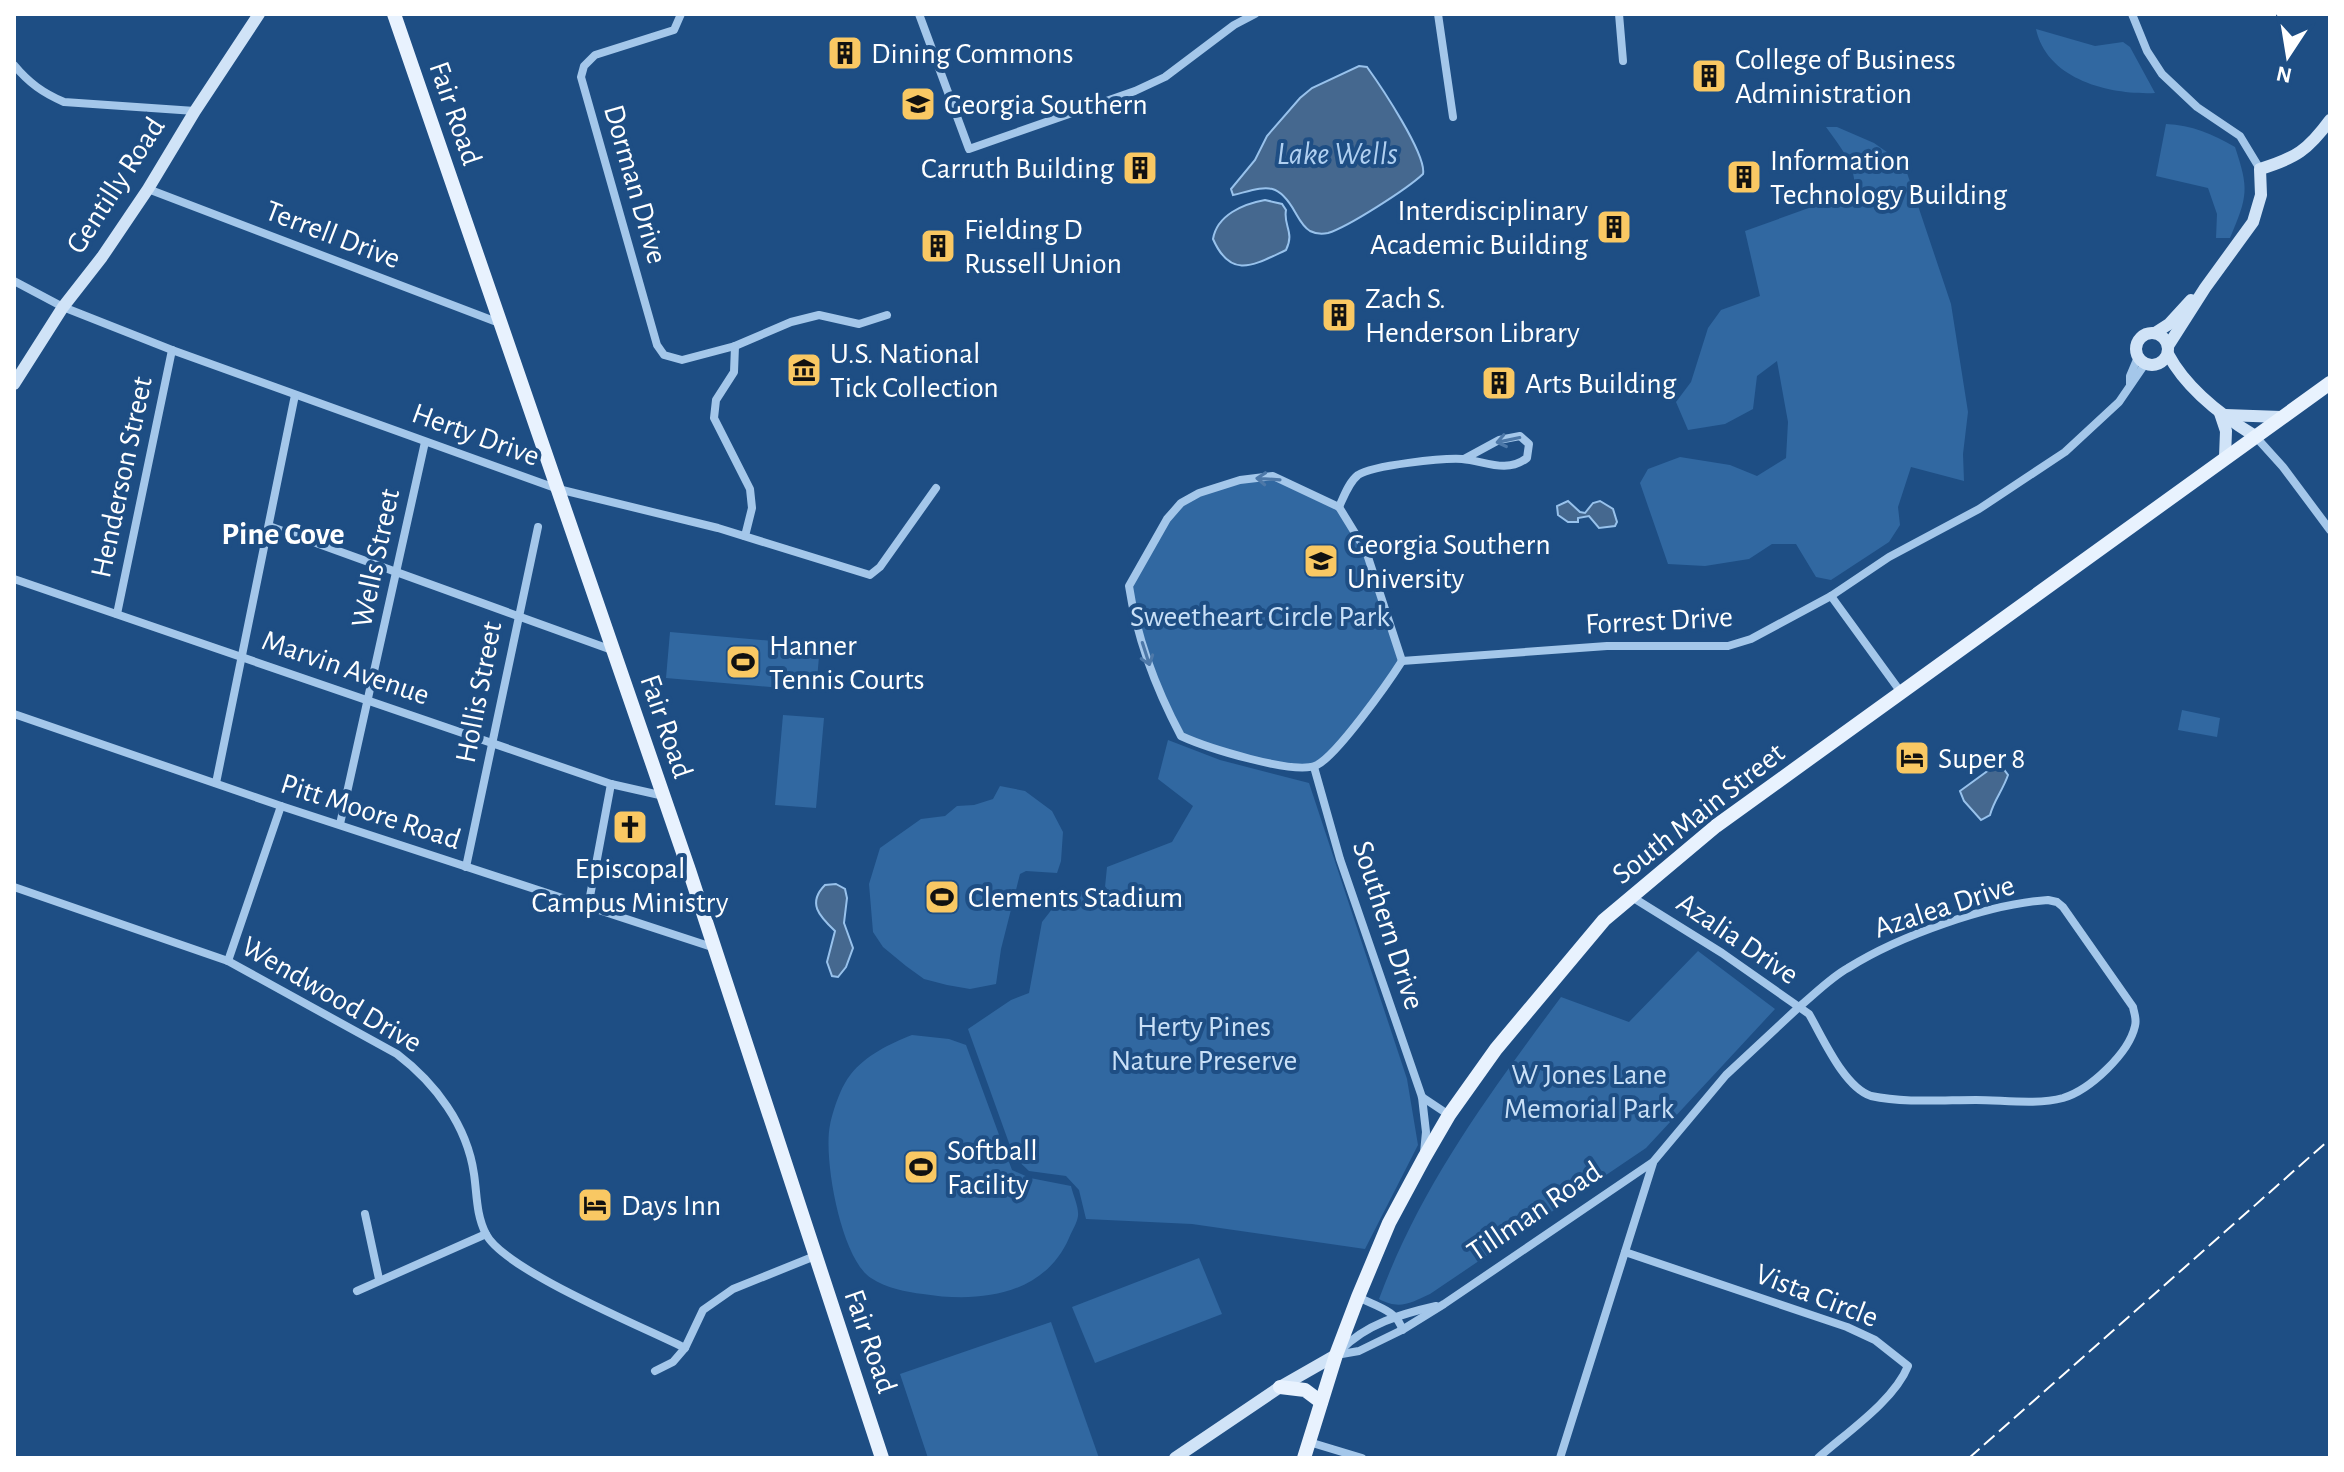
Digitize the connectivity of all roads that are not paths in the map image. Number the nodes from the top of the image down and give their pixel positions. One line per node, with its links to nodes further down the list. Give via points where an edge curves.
1 (259, 14): 11 (street, Gentilly Road)
2 (394, 14): 20 (main road, Fair Road)
3 (681, 14): 22 (street, Dorman Drive, via 674,30 595,55 581,77 657,345 664,355 682,360)
4 (919, 14): 5 (street, via 969,149 1172,74)
5 (1255, 14)
6 (1438, 14): 12 (street)
7 (1619, 14): 9 (street)
8 (2132, 14): 14 (street, via 2162,74 2240,136)
9 (1623, 61)
10 (14, 65): 11 (street, via 45,94 64,102)
11 (195, 111): 15 (street, Gentilly Road)
12 (1453, 117)
13 (2330, 120): 14 (street, via 2312,146 2291,160)
14 (2260, 169): 17 (street, via 2261,195 2253,222)
15 (148, 189): 18 (street, Gentilly Road); 20 (street, Terrell Drive)
16 (14, 281): 18 (street, Herty Drive)
17 (2205, 288): 21 (street); 24 (street)
18 (63, 307): 23 (street, Herty Drive); 28 (street, Gentilly Road)
19 (887, 315): 22 (street, Dorman Drive, via 859,324 819,315)
20 (502, 324): 37 (main road, Fair Road)
21 (2155, 333): 24 (street, via 2164,338); 25 (street, via 2146,334 2136,348)
22 (735, 346): 42 (street, via 734,372 716,400 714,418 750,489)
23 (172, 350): 29 (street, Herty Drive); 46 (street, Henderson Street)
24 (2168, 350): 25 (street, via 2162,363); 26 (street)
25 (2145, 362): 26 (street); 45 (street, Forrest Drive, via 2130,376 2119,402 2065,452)
26 (2188, 383): 30 (street)
27 (2330, 383): 31 (main road, South Main Street)
28 (14, 384)
29 (295, 395): 33 (street, Herty Drive); 39 (street)
30 (2221, 412): 31 (street); 32 (street); 34 (street)
31 (2281, 417): 32 (main road, South Main Street)
32 (2255, 436): 34 (main road, South Main Street); 41 (street)
33 (425, 442): 37 (street, Herty Drive); 43 (street, Wells Street)
34 (2225, 457): 51 (main road, South Main Street)
35 (1464, 459): 35 (street, one-way to 35, via 1483,465 1519,464 1527,458 1529,444 1520,436 1499,440); 38 (street, via 1368,471 1357,476)
36 (936, 488): 42 (street, Herty Drive, via 870,575)
37 (558, 489): 42 (street, Herty Drive); 48 (main road, Fair Road)
38 (1339, 507): 50 (street, via 1366,551); 55 (street, one-way to 55, via 1273,476 1199,493 1167,519 1129,586 1147,661 1181,736 1248,758)
39 (269, 526): 43 (street); 49 (street)
40 (538, 527): 47 (street, Hollis Street)
41 (2330, 530)
42 (745, 536)
43 (396, 572): 47 (street); 52 (street, Wells Street)
44 (14, 579): 46 (street, Marvin Avenue)
45 (1831, 596): 50 (street, Forrest Drive, via 1728,646 1607,646); 51 (street)
46 (117, 614): 49 (street, Marvin Avenue)
47 (518, 615): 48 (street); 54 (street, Hollis Street)
48 (612, 650): 58 (main road, Fair Road)
49 (241, 657): 52 (street, Marvin Avenue); 56 (street)
50 (1402, 661): 55 (street, via 1333,754)
51 (1898, 689): 63 (main road, South Main Street, via 1716,826)
52 (368, 700): 54 (street, Marvin Avenue); 60 (street, Wells Street)
53 (14, 714): 56 (street, Pitt Moore Road)
54 (493, 742): 57 (street, Marvin Avenue); 61 (street, Hollis Street)
55 (1314, 767): 68 (street, Southern Drive)
56 (216, 783): 59 (street, Pitt Moore Road)
57 (611, 784): 58 (street, Marvin Avenue); 64 (street)
58 (664, 796): 65 (main road, Fair Road)
59 (281, 806): 60 (street, Pitt Moore Road); 66 (street)
60 (340, 824): 61 (street, Pitt Moore Road)
61 (466, 867): 64 (street, Pitt Moore Road)
62 (14, 887): 66 (street, Wendwood Drive)
63 (1632, 897): 67 (street, Azalia Drive); 69 (main road, South Main Street, via 1604,920 1531,1004)
64 (588, 907): 65 (street, Pitt Moore Road)
65 (715, 948): 75 (main road, Fair Road)
66 (228, 961): 73 (street, Wendwood Drive, via 421,1072 469,1148)
67 (1799, 1007): 67 (street, Azalea Drive, via 1845,969 1889,945 2024,902 2048,900 2063,907 2133,1007 2136,1021 2116,1061 2060,1099 1880,1098 1856,1088 1809,1014); 71 (street, Azalia Drive, via 1726,1075)
68 (1422, 1097): 69 (street); 70 (street, Southern Drive)
69 (1449, 1115): 70 (main road, South Main Street)
70 (1424, 1158): 78 (main road, South Main Street)
71 (1653, 1162): 74 (street); 79 (street, Tillman Road)
72 (365, 1214): 76 (street)
73 (486, 1234): 76 (street); 82 (street, Wendwood Drive, via 511,1261)
74 (1625, 1252): 92 (street); 93 (street, Vista Circle, via 1847,1327 1875,1340 1908,1366 1903,1380)
75 (815, 1256): 82 (street, via 733,1289 703,1310); 88 (main road, Fair Road)
76 (379, 1279): 77 (street)
77 (357, 1291)
78 (1358, 1297): 80 (street); 83 (main road, South Main Street)
79 (1444, 1304): 80 (street, Tillman Road); 81 (street, Tillman Road)
80 (1396, 1316): 81 (street); 83 (street, Tillman Road, via 1352,1338)
81 (1402, 1330): 83 (street, Tillman Road, via 1354,1353)
82 (685, 1348): 84 (street)
83 (1336, 1355): 85 (street, Tillman Road); 86 (main road, South Main Street)
84 (655, 1371)
85 (1280, 1387): 86 (main road, via 1305,1390); 89 (street, Tillman Road)
86 (1321, 1402): 87 (main road, South Main Street)
87 (1309, 1442): 90 (main road, South Main Street); 91 (street)
88 (882, 1458)
89 (1175, 1458)
90 (1304, 1458)
91 (1362, 1458)
92 (1560, 1458)
93 (1818, 1458)

